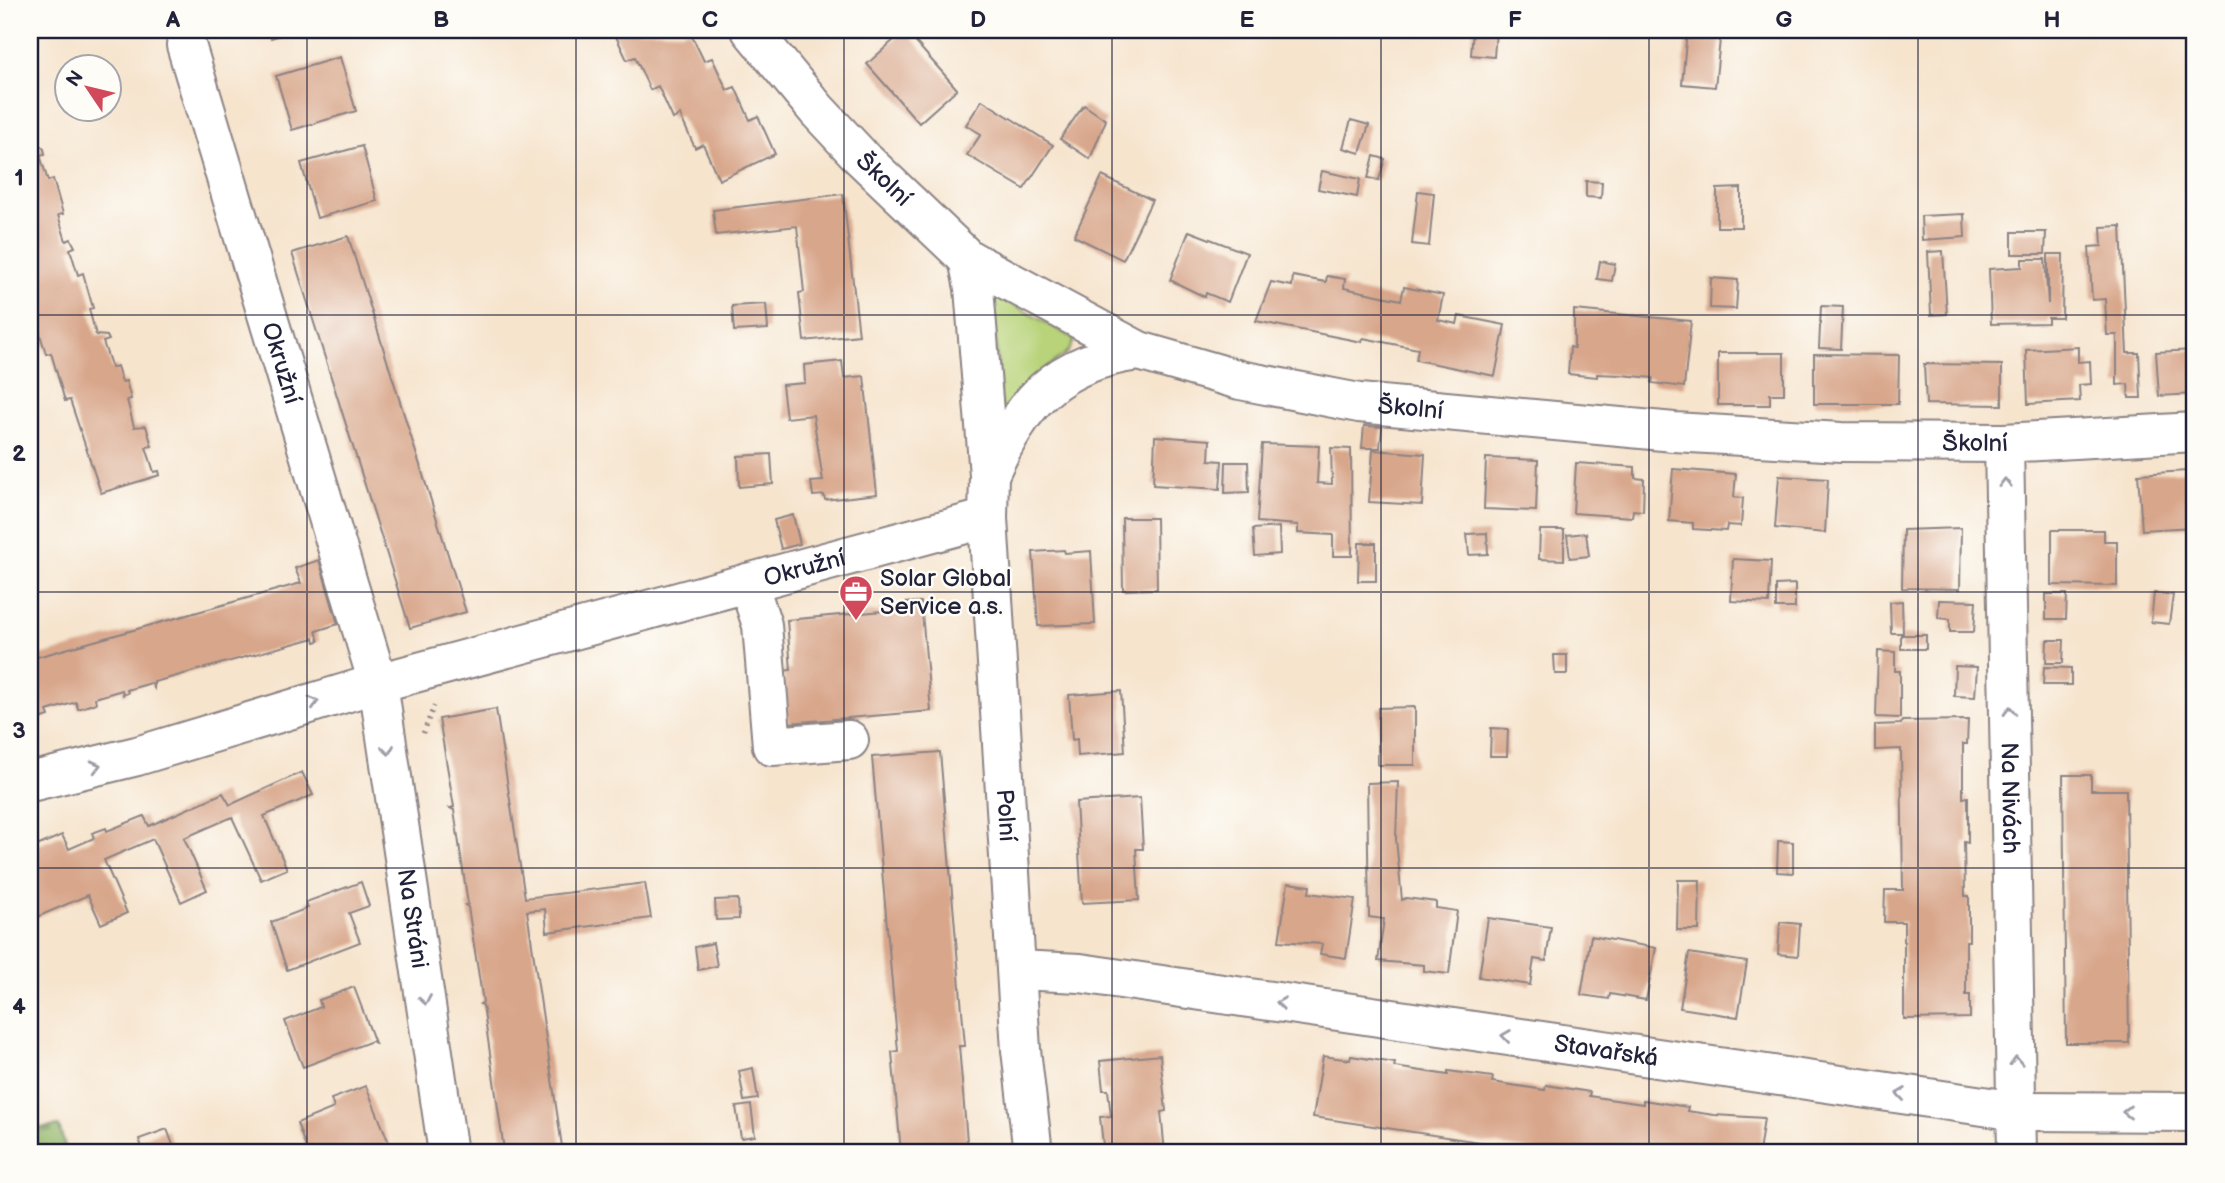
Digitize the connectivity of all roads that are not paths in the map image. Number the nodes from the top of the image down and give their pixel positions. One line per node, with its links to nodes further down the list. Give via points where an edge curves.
1 (751, 30): 3 (street, Školní, via 843,139)
2 (186, 45): 10 (street, Okružní)
3 (968, 259): 4 (street, Školní); 7 (street, Polní)
4 (1139, 351): 6 (street, Školní, via 1276,389 1359,403 1674,432 1841,442); 7 (street, Polní, via 1089,360 1051,386 1017,424)
5 (2195, 432): 6 (street, Školní)
6 (2004, 443): 14 (street, Na Nivách, one-way to 6)
7 (989, 475): 8 (street, Polní)
8 (988, 518): 9 (street, Okružní); 13 (street, Polní)
9 (748, 583): 10 (street, Okružní); 11 (street, via 762,625 772,746)
10 (378, 683): 12 (street, Okružní, one-way to 10, via 137,756); 16 (street, Na Stráni, one-way to 16)
11 (849, 740)
12 (30, 782)
13 (1017, 970): 14 (street, Stavařská, one-way to 13, via 1080,973); 17 (street, Polní)
14 (2017, 1111): 15 (street, Stavařská, one-way to 14); 18 (street, Na Nivách)
15 (2195, 1112)
16 (448, 1153)
17 (1033, 1153)
18 (2017, 1153)

